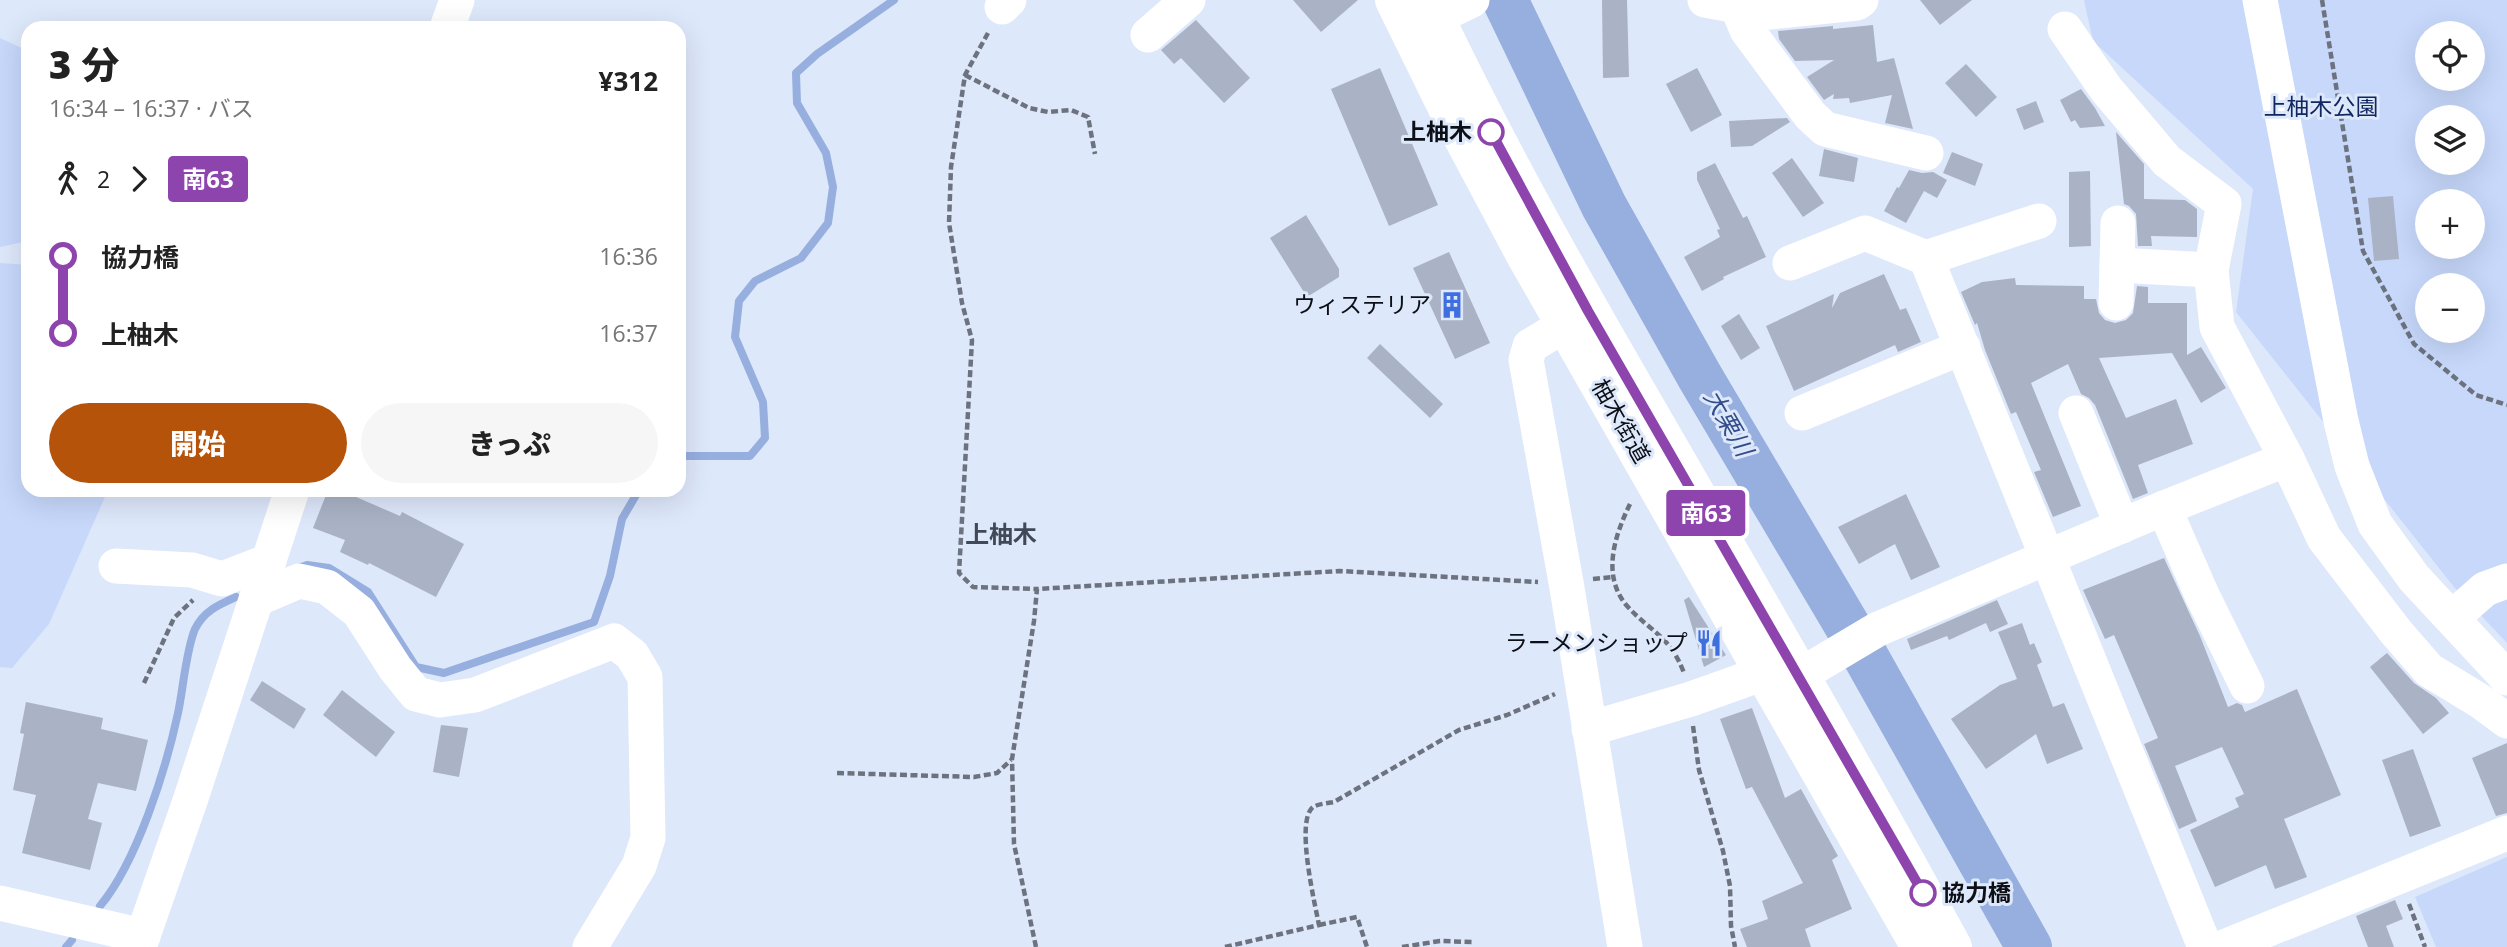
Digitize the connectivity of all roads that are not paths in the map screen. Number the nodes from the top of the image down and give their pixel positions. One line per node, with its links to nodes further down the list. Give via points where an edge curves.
1 (457, 0): 9 (street)
2 (1188, 0): 11 (street)
3 (1394, 0): 20 (main road, 柚木街道, via 1525,255)
4 (1472, 0): 8 (street)
5 (1861, 0): 7 (street, via 1770,12)
6 (2260, 0): 33 (street, via 2352,466 2375,524 2414,578)
7 (1721, 3): 12 (street, via 1825,129)
8 (1431, 9): 20 (main road, 柚木街道)
9 (450, 21)
10 (2065, 29): 18 (street, via 2106,89 2167,161 2224,204)
11 (1148, 35)
12 (1926, 153)
13 (2039, 221): 15 (street)
14 (2118, 223): 17 (street)
15 (1926, 258): 16 (street, via 1865,233); 21 (street)
16 (1790, 263)
17 (2117, 265): 18 (street); 19 (street)
18 (2211, 270): 24 (street, via 2217,327)
19 (2116, 303)
20 (1577, 317): 34 (main road, 柚木街道); 38 (street, via 1531,346 1526,360)
21 (1963, 348): 22 (street); 28 (street)
22 (1802, 413)
23 (2076, 413): 27 (street)
24 (2287, 460): 26 (street); 37 (street, via 2324,538 2396,632 2429,670)
25 (290, 497): 29 (street)
26 (2164, 508): 27 (street); 36 (street)
27 (2122, 526): 28 (street)
28 (2049, 557): 34 (street, via 1878,629 1831,656); 46 (street)
29 (269, 561): 30 (street, via 222,579 192,570); 32 (street)
30 (116, 566)
31 (2507, 581): 33 (street, via 2486,589)
32 (257, 598): 41 (street); 42 (street, via 299,581 327,587 359,612 416,694 440,700 475,695 614,641 632,655 645,677 649,838 639,866)
33 (2452, 618): 35 (street)
34 (1781, 674): 38 (street); 44 (main road, 柚木街道); 45 (main road, 柚木街道)
35 (2507, 678)
36 (2248, 686)
37 (2507, 721)
38 (1589, 729): 43 (street)
39 (2507, 833): 47 (street)
40 (0, 903): 41 (street)
41 (141, 942)
42 (590, 947)
43 (1625, 947)
44 (1920, 947)
45 (1953, 947)
46 (2205, 947)
47 (2224, 947)

